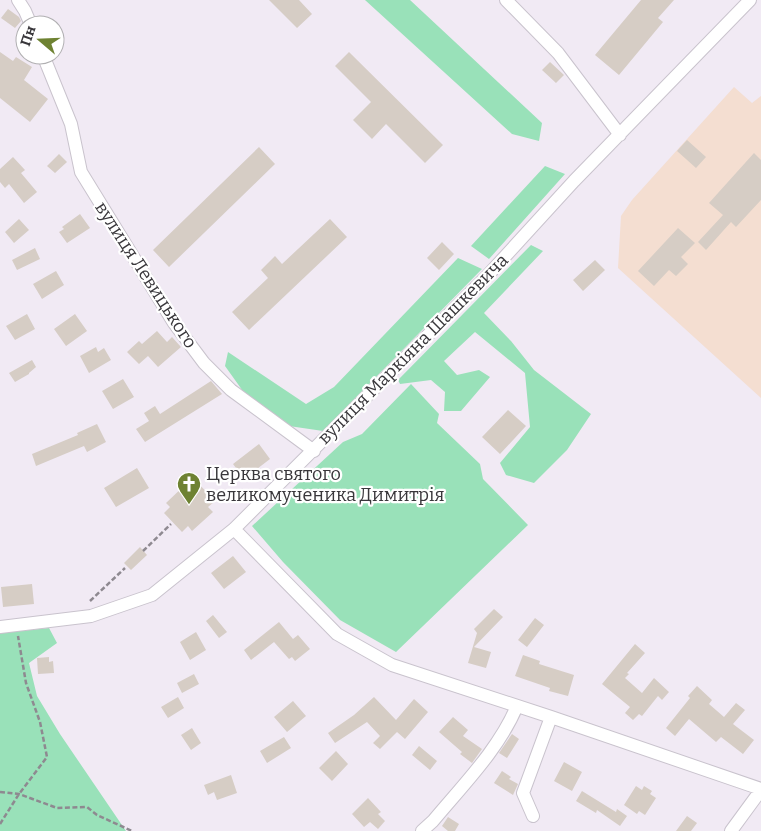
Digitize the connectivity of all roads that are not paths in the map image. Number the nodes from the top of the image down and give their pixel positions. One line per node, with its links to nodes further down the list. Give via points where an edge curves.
1 (18, 0): 4 (street)
2 (506, 0): 6 (street, via 558,53)
3 (750, 0): 6 (street, вулиця Маркіяна Шашкевича)
4 (27, 15)
5 (47, 65): 7 (street, вулиця Левицького, via 71,124 81,172 174,323 204,363 231,390)
6 (620, 135): 7 (street, вулиця Маркіяна Шашкевича, via 489,274)
7 (314, 451): 8 (street, вулиця Маркіяна Шашкевича)
8 (234, 529): 9 (street, вулиця Маркіяна Шашкевича, via 152,595 91,616); 10 (street, via 338,634 392,665)
9 (0, 627)
10 (517, 706): 11 (street); 14 (street, via 494,747)
11 (551, 717): 12 (street); 13 (street, via 523,793)
12 (761, 789): 15 (street)
13 (533, 816)
14 (422, 831)
15 (731, 831)

